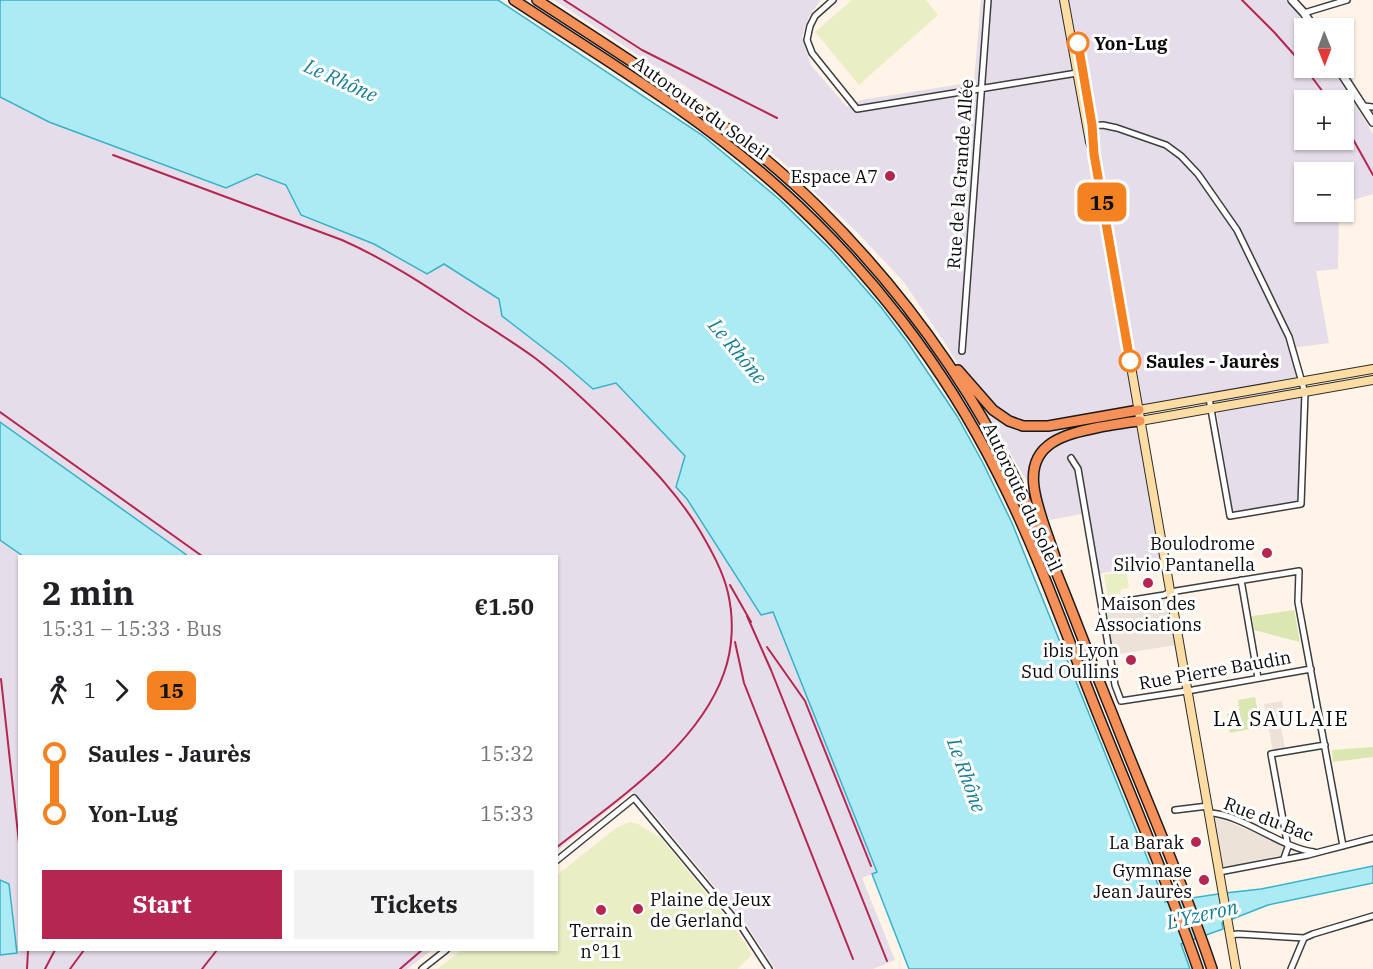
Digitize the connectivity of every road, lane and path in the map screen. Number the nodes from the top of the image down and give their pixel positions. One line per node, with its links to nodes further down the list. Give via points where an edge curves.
1 (514, 0): 51 (highway, Autoroute du Soleil, via 734,149 834,242 916,340 969,422 1017,513)
2 (537, 0): 17 (highway, Autoroute du Soleil, via 683,95 760,154 836,225)
3 (833, 0): 12 (street, via 815,16 807,39 812,53 857,109)
4 (988, 0): 12 (street, Rue de la Grande Allée)
5 (1066, 0): 10 (main road)
6 (1292, 0): 8 (street)
7 (1347, 0): 8 (street)
8 (1304, 13): 9 (street)
9 (1307, 18)
10 (1081, 73): 12 (street); 16 (main road)
11 (1345, 78): 13 (street)
12 (981, 89): 18 (street, Rue de la Grande Allée)
13 (1364, 106): 14 (street); 15 (street)
14 (1373, 107)
15 (1373, 122)
16 (1090, 126): 21 (street, via 1117,128 1166,145 1198,174 1237,230 1289,337); 25 (main road)
17 (921, 326): 25 (highway, via 989,406 1016,424 1042,427); 31 (highway, Autoroute du Soleil, via 965,390 1005,460 1038,528)
18 (962, 351)
19 (1373, 369): 21 (main road)
20 (1373, 380): 22 (main road)
21 (1301, 382): 22 (street); 23 (main road)
22 (1305, 393): 24 (main road); 24 (street, via 1301,504 1230,516)
23 (1209, 398): 24 (street); 25 (main road)
24 (1211, 409): 26 (main road)
25 (1139, 410): 26 (main road)
26 (1140, 421): 29 (main road); 31 (highway, via 1060,437 1044,450 1036,465 1034,488)
27 (1071, 458): 30 (street, via 1078,469)
28 (1241, 580): 29 (street); 32 (street, via 1299,571 1298,602); 33 (street)
29 (1170, 592): 30 (street); 34 (main road)
30 (1102, 605): 34 (street, Rue Pierre Baudin, via 1119,698 1124,701)
31 (1072, 614): 52 (highway, Autoroute du Soleil)
32 (1311, 669): 33 (street, Rue Pierre Baudin); 35 (street)
33 (1258, 678): 34 (street, Rue Pierre Baudin)
34 (1188, 691): 37 (main road)
35 (1325, 745): 39 (street, via 1271,754); 40 (street)
36 (1175, 810): 37 (street, Rue du Bac)
37 (1208, 810): 39 (street, Rue du Bac); 44 (main road)
38 (1373, 838): 40 (street)
39 (1286, 842): 41 (street, Rue du Bac); 42 (street)
40 (1344, 846): 41 (street)
41 (1318, 853): 42 (street)
42 (1284, 858): 44 (street)
43 (558, 859): 50 (street, via 634,798 743,929)
44 (1219, 872): 46 (main road)
45 (1373, 916): 47 (street)
46 (1230, 935): 47 (street); 53 (main road)
47 (1304, 938): 54 (street)
48 (445, 951): 49 (street)
49 (422, 969)
50 (769, 969)
51 (1198, 969)
52 (1212, 969)
53 (1236, 969)
54 (1291, 969)

